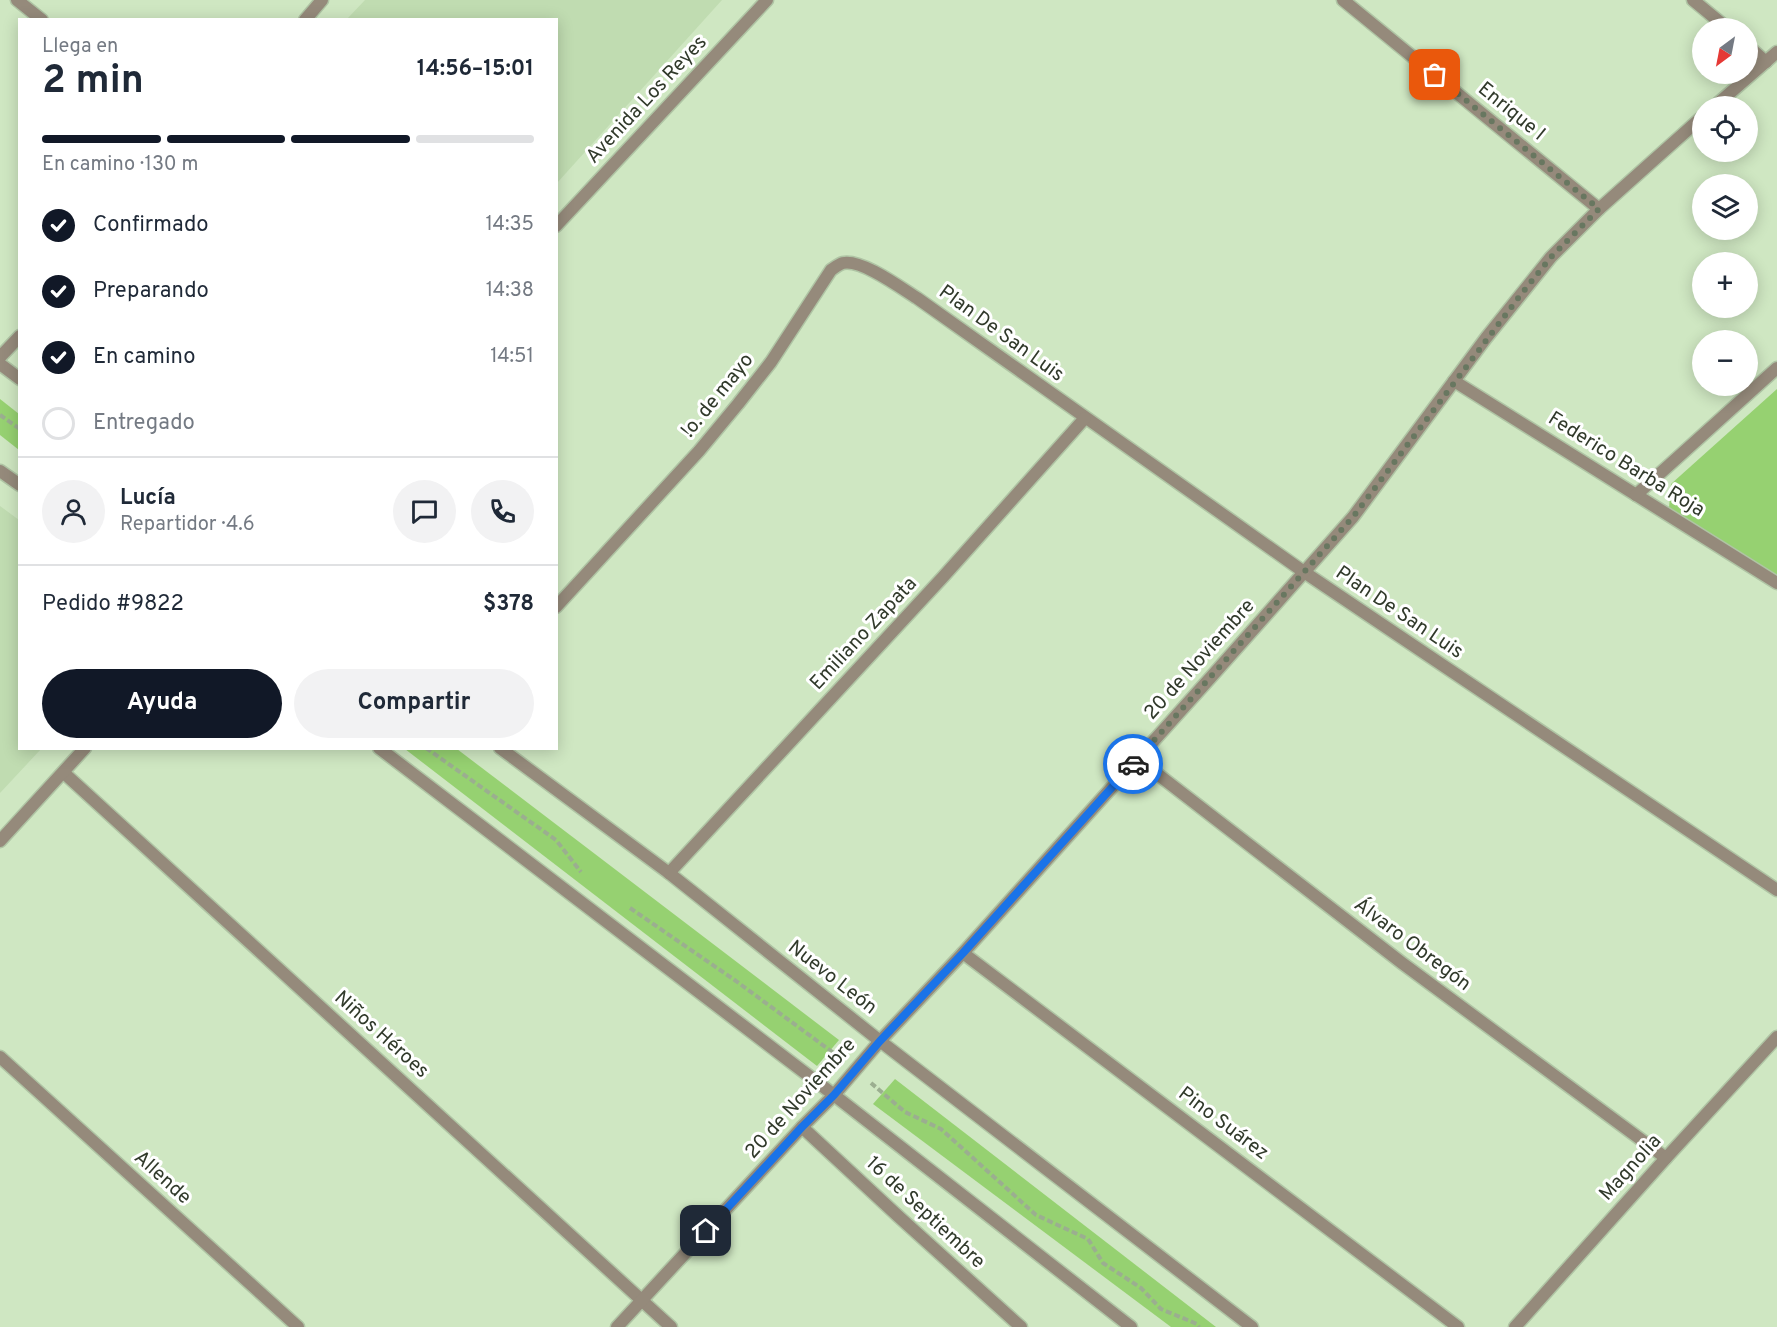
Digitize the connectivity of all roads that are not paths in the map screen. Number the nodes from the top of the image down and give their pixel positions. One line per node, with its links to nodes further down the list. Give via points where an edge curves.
1 (17, 0): 6 (street)
2 (322, 0): 7 (street)
3 (767, 0): 15 (street, Avenida Los Reyes)
4 (1343, 0): 14 (street, Enrique I)
5 (1693, 0): 8 (street)
6 (40, 18)
7 (306, 18)
8 (1715, 18)
9 (1777, 52): 11 (street)
10 (1758, 55): 11 (street)
11 (1766, 62): 12 (street)
12 (1727, 96)
13 (1692, 126): 14 (street, 20 de Noviembre)
14 (1599, 209): 22 (street, 20 de Noviembre, via 1551,257)
15 (558, 224)
16 (916, 298): 23 (street, Plan De San Luis); 29 (street, !o. de mayo, via 857,264 843,263 831,270 771,362 738,404)
17 (18, 338): 18 (street)
18 (0, 357)
19 (0, 364): 21 (street)
20 (1777, 368): 26 (street)
21 (18, 378)
22 (1455, 381): 26 (street, Federico Barba Roja); 27 (street, 20 de Noviembre, via 1353,517)
23 (1085, 418): 27 (street, Plan De San Luis); 36 (street, Emiliano Zapata)
24 (0, 471): 25 (street)
25 (18, 484)
26 (1636, 495): 28 (street, Federico Barba Roja)
27 (1304, 572): 33 (street, 20 de Noviembre); 37 (street, Plan De San Luis)
28 (1777, 583)
29 (558, 605)
30 (83, 750): 34 (street)
31 (382, 750): 42 (street)
32 (503, 750): 36 (street, Nuevo León)
33 (1138, 759): 38 (street, 20 de Noviembre); 44 (street, Álvaro Obregón, via 1402,963)
34 (64, 773): 35 (street); 45 (street, Niños Héroes)
35 (0, 841)
36 (669, 873): 40 (street, Nuevo León)
37 (1777, 890)
38 (963, 953): 40 (street, 20 de Noviembre); 52 (street, Pino Suárez)
39 (1777, 1037): 44 (street, Magnolia)
40 (880, 1041): 42 (street, 20 de Noviembre); 51 (street, Nuevo León)
41 (0, 1057): 46 (street, Allende)
42 (834, 1095): 43 (street, 20 de Noviembre); 50 (street)
43 (802, 1127): 45 (street, 20 de Noviembre); 49 (street, 16 de Septiembre)
44 (1666, 1158): 53 (street, Magnolia)
45 (642, 1301): 47 (street, 20 de Noviembre); 48 (street, Niños Héroes)
46 (298, 1327)
47 (617, 1327)
48 (671, 1327)
49 (1022, 1327)
50 (1131, 1327)
51 (1252, 1327)
52 (1458, 1327)
53 (1515, 1327)

